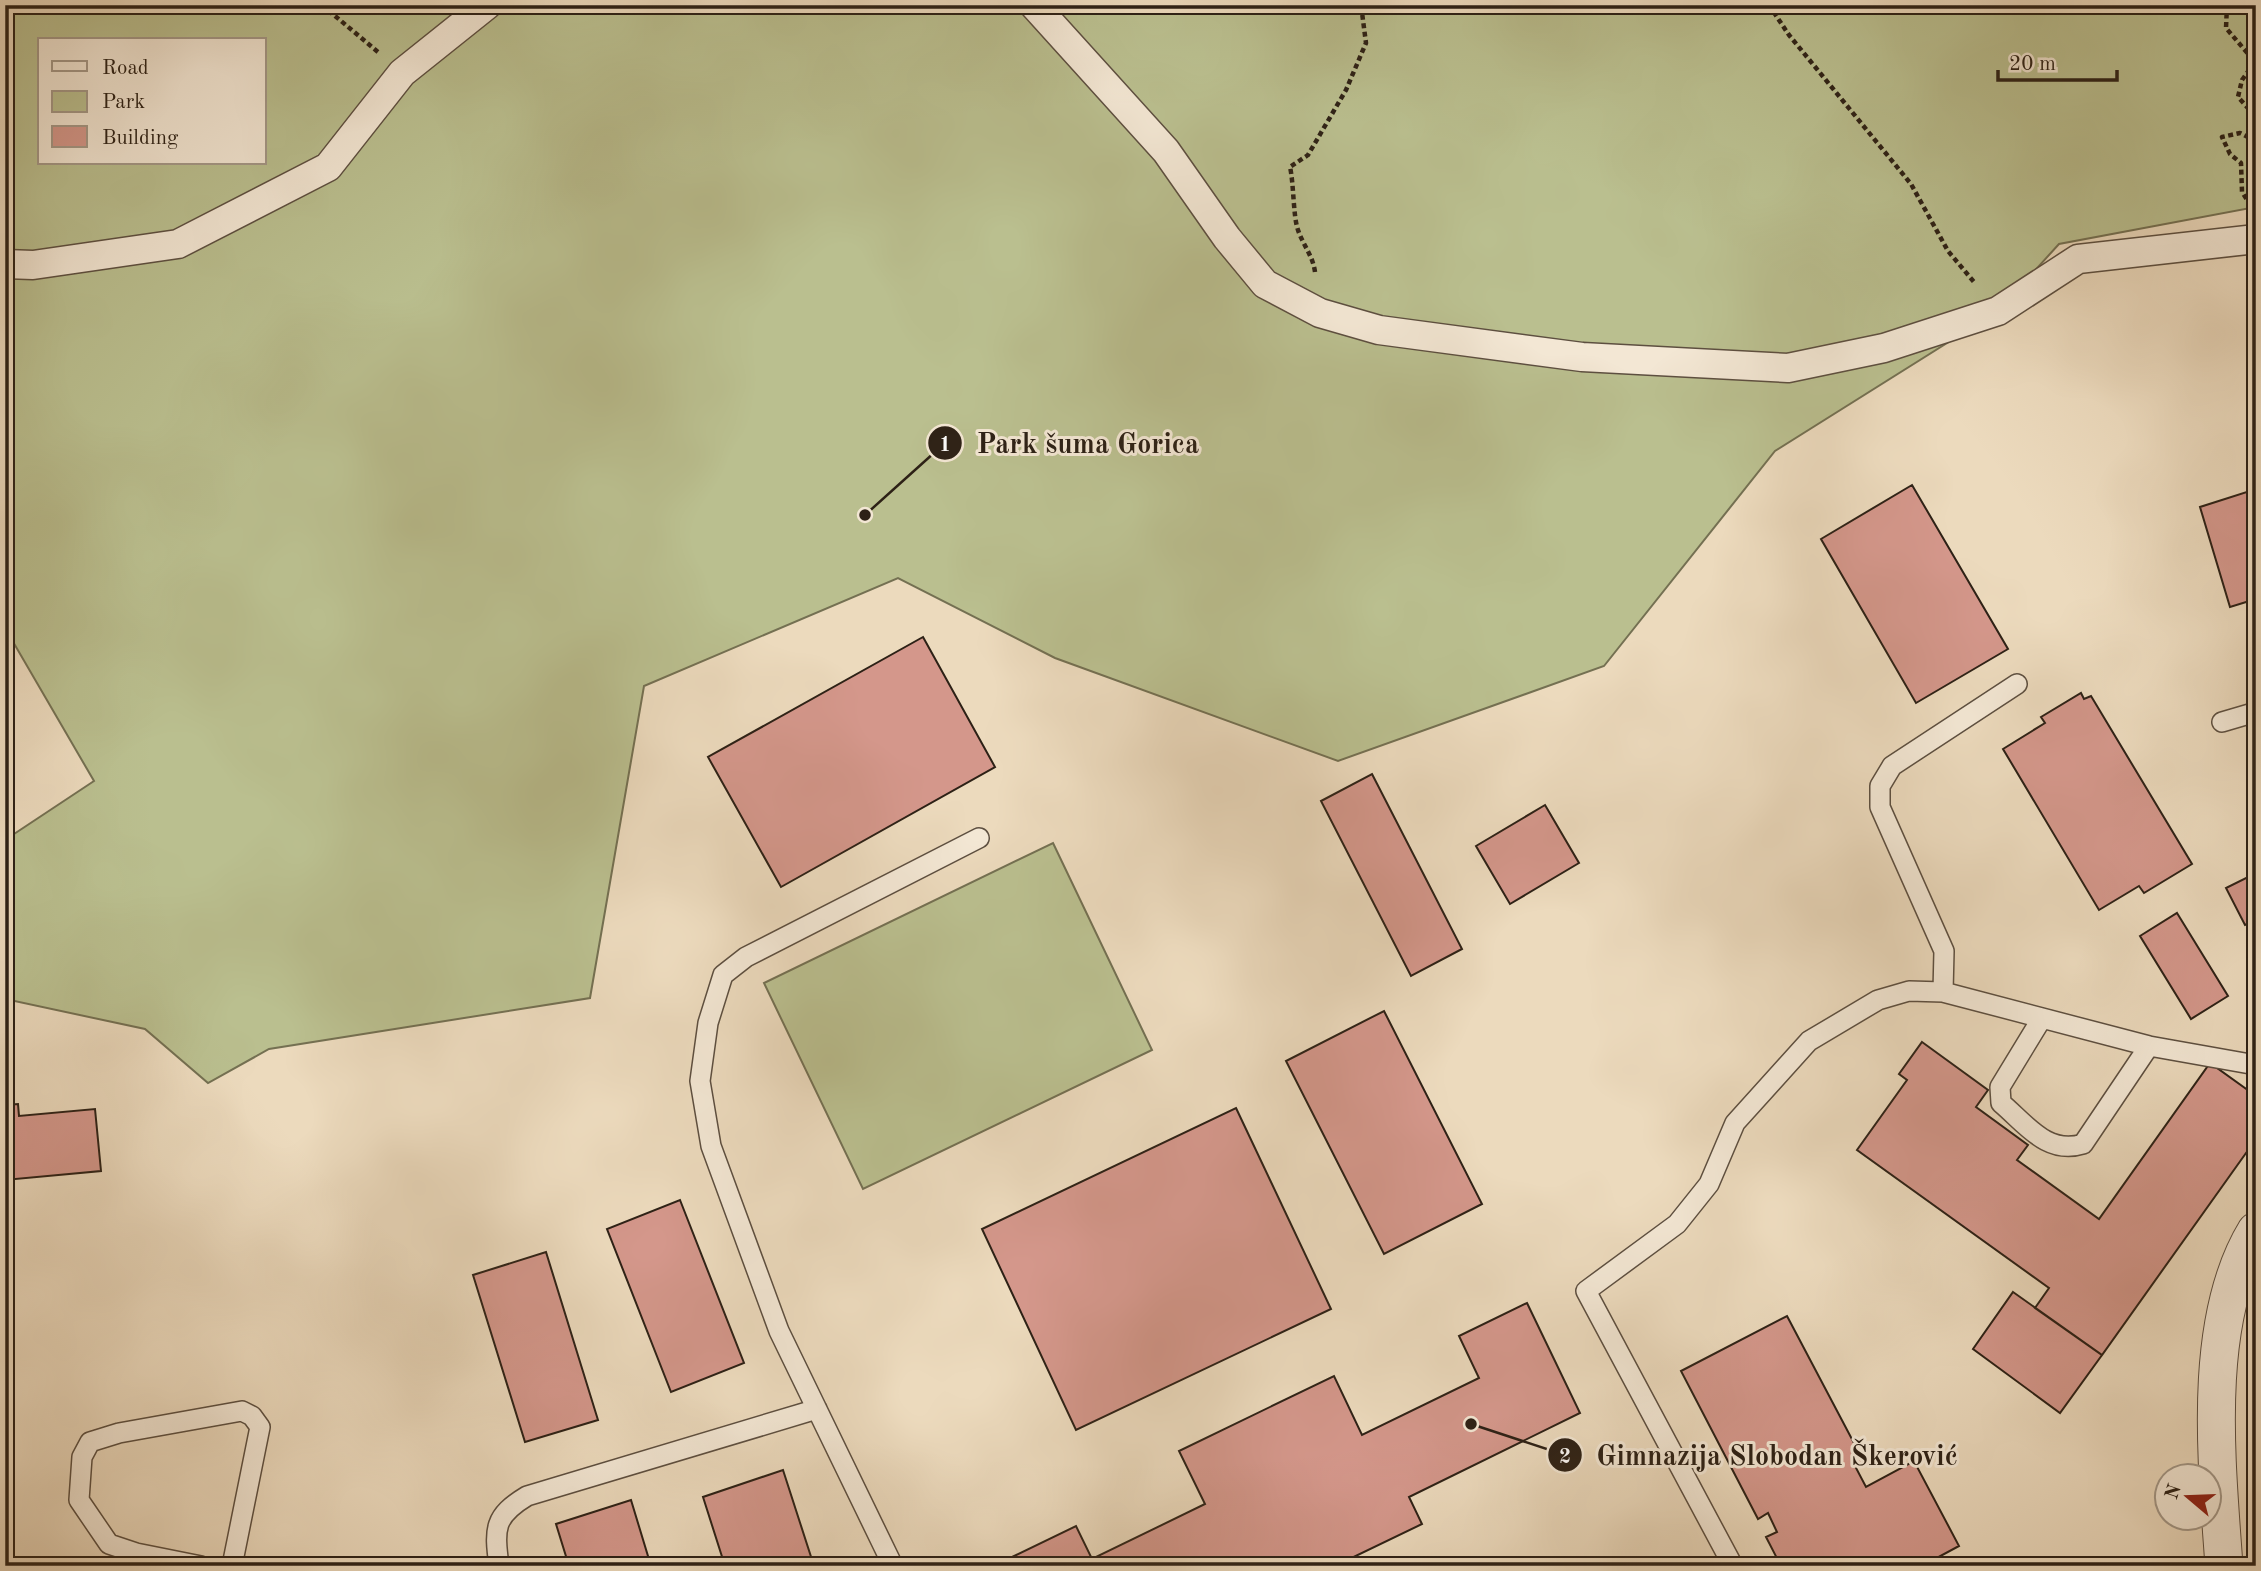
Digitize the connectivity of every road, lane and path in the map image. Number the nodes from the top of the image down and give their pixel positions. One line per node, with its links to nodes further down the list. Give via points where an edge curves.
1 (323, 5): 7 (path)
2 (487, 5): 7 (street)
3 (1034, 5): 14 (street, via 1166,151 1265,284)
4 (1362, 5): 14 (path, via 1366,43 1346,90 1308,155 1290,167 1297,229 1314,259)
5 (1769, 5): 13 (path, via 1911,184 1948,251)
6 (2227, 5): 8 (path, via 2226,28 2255,62 2242,80 2238,97)
7 (402, 73): 12 (street, via 328,167 178,244 33,265)
8 (2256, 117)
9 (2256, 141): 10 (path, via 2240,133 2222,137 2230,154 2241,163 2242,192)
10 (2256, 213)
11 (2256, 239): 13 (street, via 2078,259)
12 (5, 264)
13 (1998, 311): 14 (street, via 1884,348 1788,368 1582,356 1379,330)
14 (1320, 313)
15 (2017, 684): 19 (lane, via 1892,766 1880,786 1880,807 1944,951)
16 (2256, 712): 17 (lane)
17 (2222, 722)
18 (979, 838): 24 (lane, via 746,957 723,975 708,1023 700,1081 711,1146 779,1331)
19 (1943, 992): 20 (lane); 29 (lane, via 1909,991 1878,1000 1809,1041 1735,1123 1709,1185 1677,1224 1586,1292)
20 (2042, 1018): 21 (lane); 21 (lane, via 2000,1087 2001,1103 2049,1144 2067,1149 2083,1144)
21 (2149, 1046): 22 (lane)
22 (2256, 1065)
23 (2256, 1230): 30 (street, via 2236,1276 2221,1347 2218,1476)
24 (817, 1409): 27 (lane, via 527,1496 504,1509 496,1546); 28 (lane)
25 (201, 1566): 26 (lane, via 109,1544 79,1500 82,1457 90,1442 242,1411 252,1416 260,1427)
26 (232, 1566)
27 (499, 1566)
28 (893, 1566)
29 (1733, 1566)
30 (2224, 1566)

